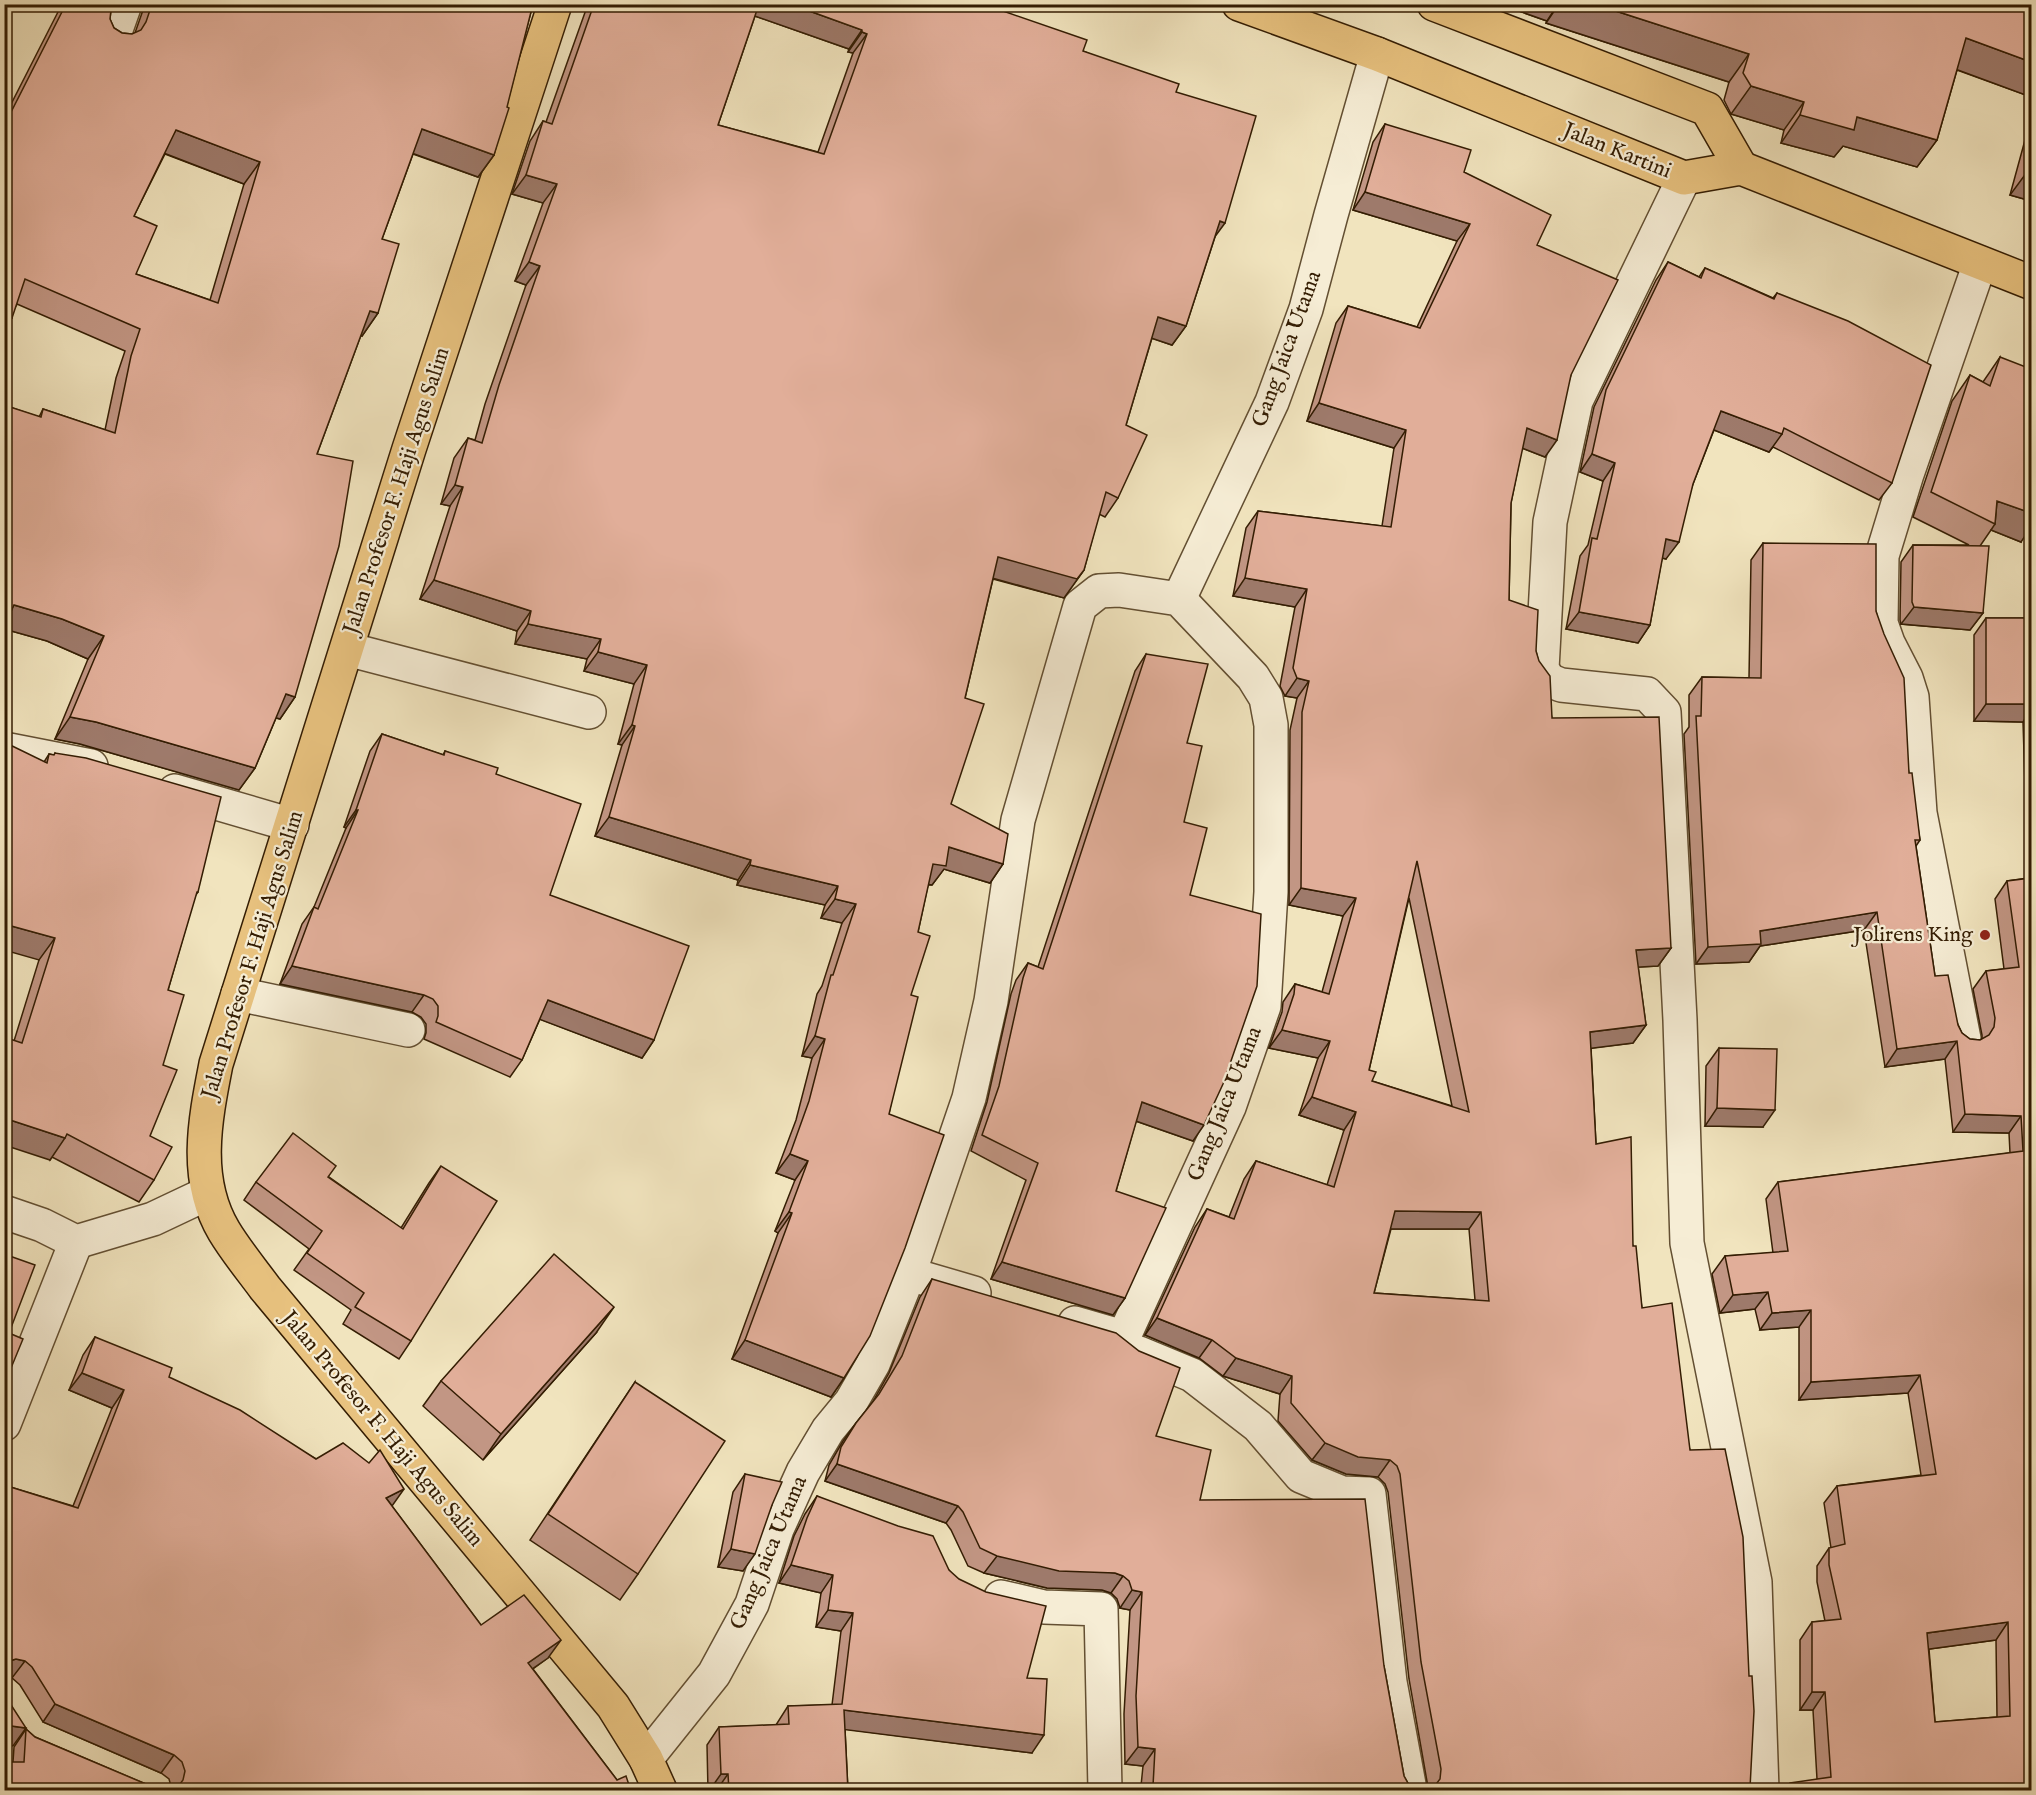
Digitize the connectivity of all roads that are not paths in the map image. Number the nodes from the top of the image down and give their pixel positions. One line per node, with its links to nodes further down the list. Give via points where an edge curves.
1 (125, 4): 5 (street)
2 (555, 4): 12 (main road, Jalan Profesor F. Haji Agus Salim)
3 (1239, 4): 6 (main road, Jalan Kartini)
4 (1434, 4): 7 (main road, via 1707,109)
5 (114, 38)
6 (1377, 54): 8 (main road, Jalan Kartini); 11 (street, Gang Jaica Utama, via 1306,309 1272,402)
7 (1741, 168): 8 (main road, Jalan Kartini); 9 (main road)
8 (1684, 178): 32 (street, via 1576,401 1550,522 1542,669 1549,680 1561,685 1647,694 1664,712 1687,1243 1755,1582)
9 (1980, 263): 10 (main road); 18 (street, via 1882,556 1881,623 1912,697 1920,813)
10 (2031, 283)
11 (1179, 599): 22 (street, Gang Jaica Utama, via 1099,591 1080,606 1018,820 991,1001 969,1098); 25 (street, Gang Jaica Utama, via 1253,676 1266,698 1271,725 1271,892 1264,1006 1229,1107 1126,1332)
12 (347, 649): 13 (street); 15 (main road, Jalan Profesor F. Haji Agus Salim)
13 (589, 712)
14 (4, 749): 15 (street, via 75,762)
15 (292, 825): 16 (main road, Jalan Profesor F. Haji Agus Salim)
16 (238, 994): 17 (street); 19 (main road, Jalan Profesor F. Haji Agus Salim, via 216,1064 206,1118 203,1153)
17 (408, 1030)
18 (1964, 1039)
19 (208, 1193): 21 (street, via 153,1219); 28 (main road, Jalan Profesor F. Haji Agus Salim, via 223,1230 264,1288 613,1706)
20 (4, 1212): 21 (street)
21 (76, 1242): 26 (street)
22 (909, 1274): 23 (street); 28 (street, Gang Jaica Utama, via 873,1364 851,1402 828,1430 808,1495 777,1529 753,1604 714,1674)
23 (1000, 1301)
24 (1045, 1314): 25 (street)
25 (1113, 1334): 31 (street, via 1134,1351 1192,1375 1258,1426 1301,1476 1342,1493 1369,1494 1390,1682)
26 (4, 1424)
27 (970, 1587): 30 (street, via 1044,1607 1101,1608)
28 (646, 1759): 29 (main road, Jalan Profesor F. Haji Agus Salim)
29 (660, 1791)
30 (1105, 1791)
31 (1410, 1791)
32 (1762, 1791)

